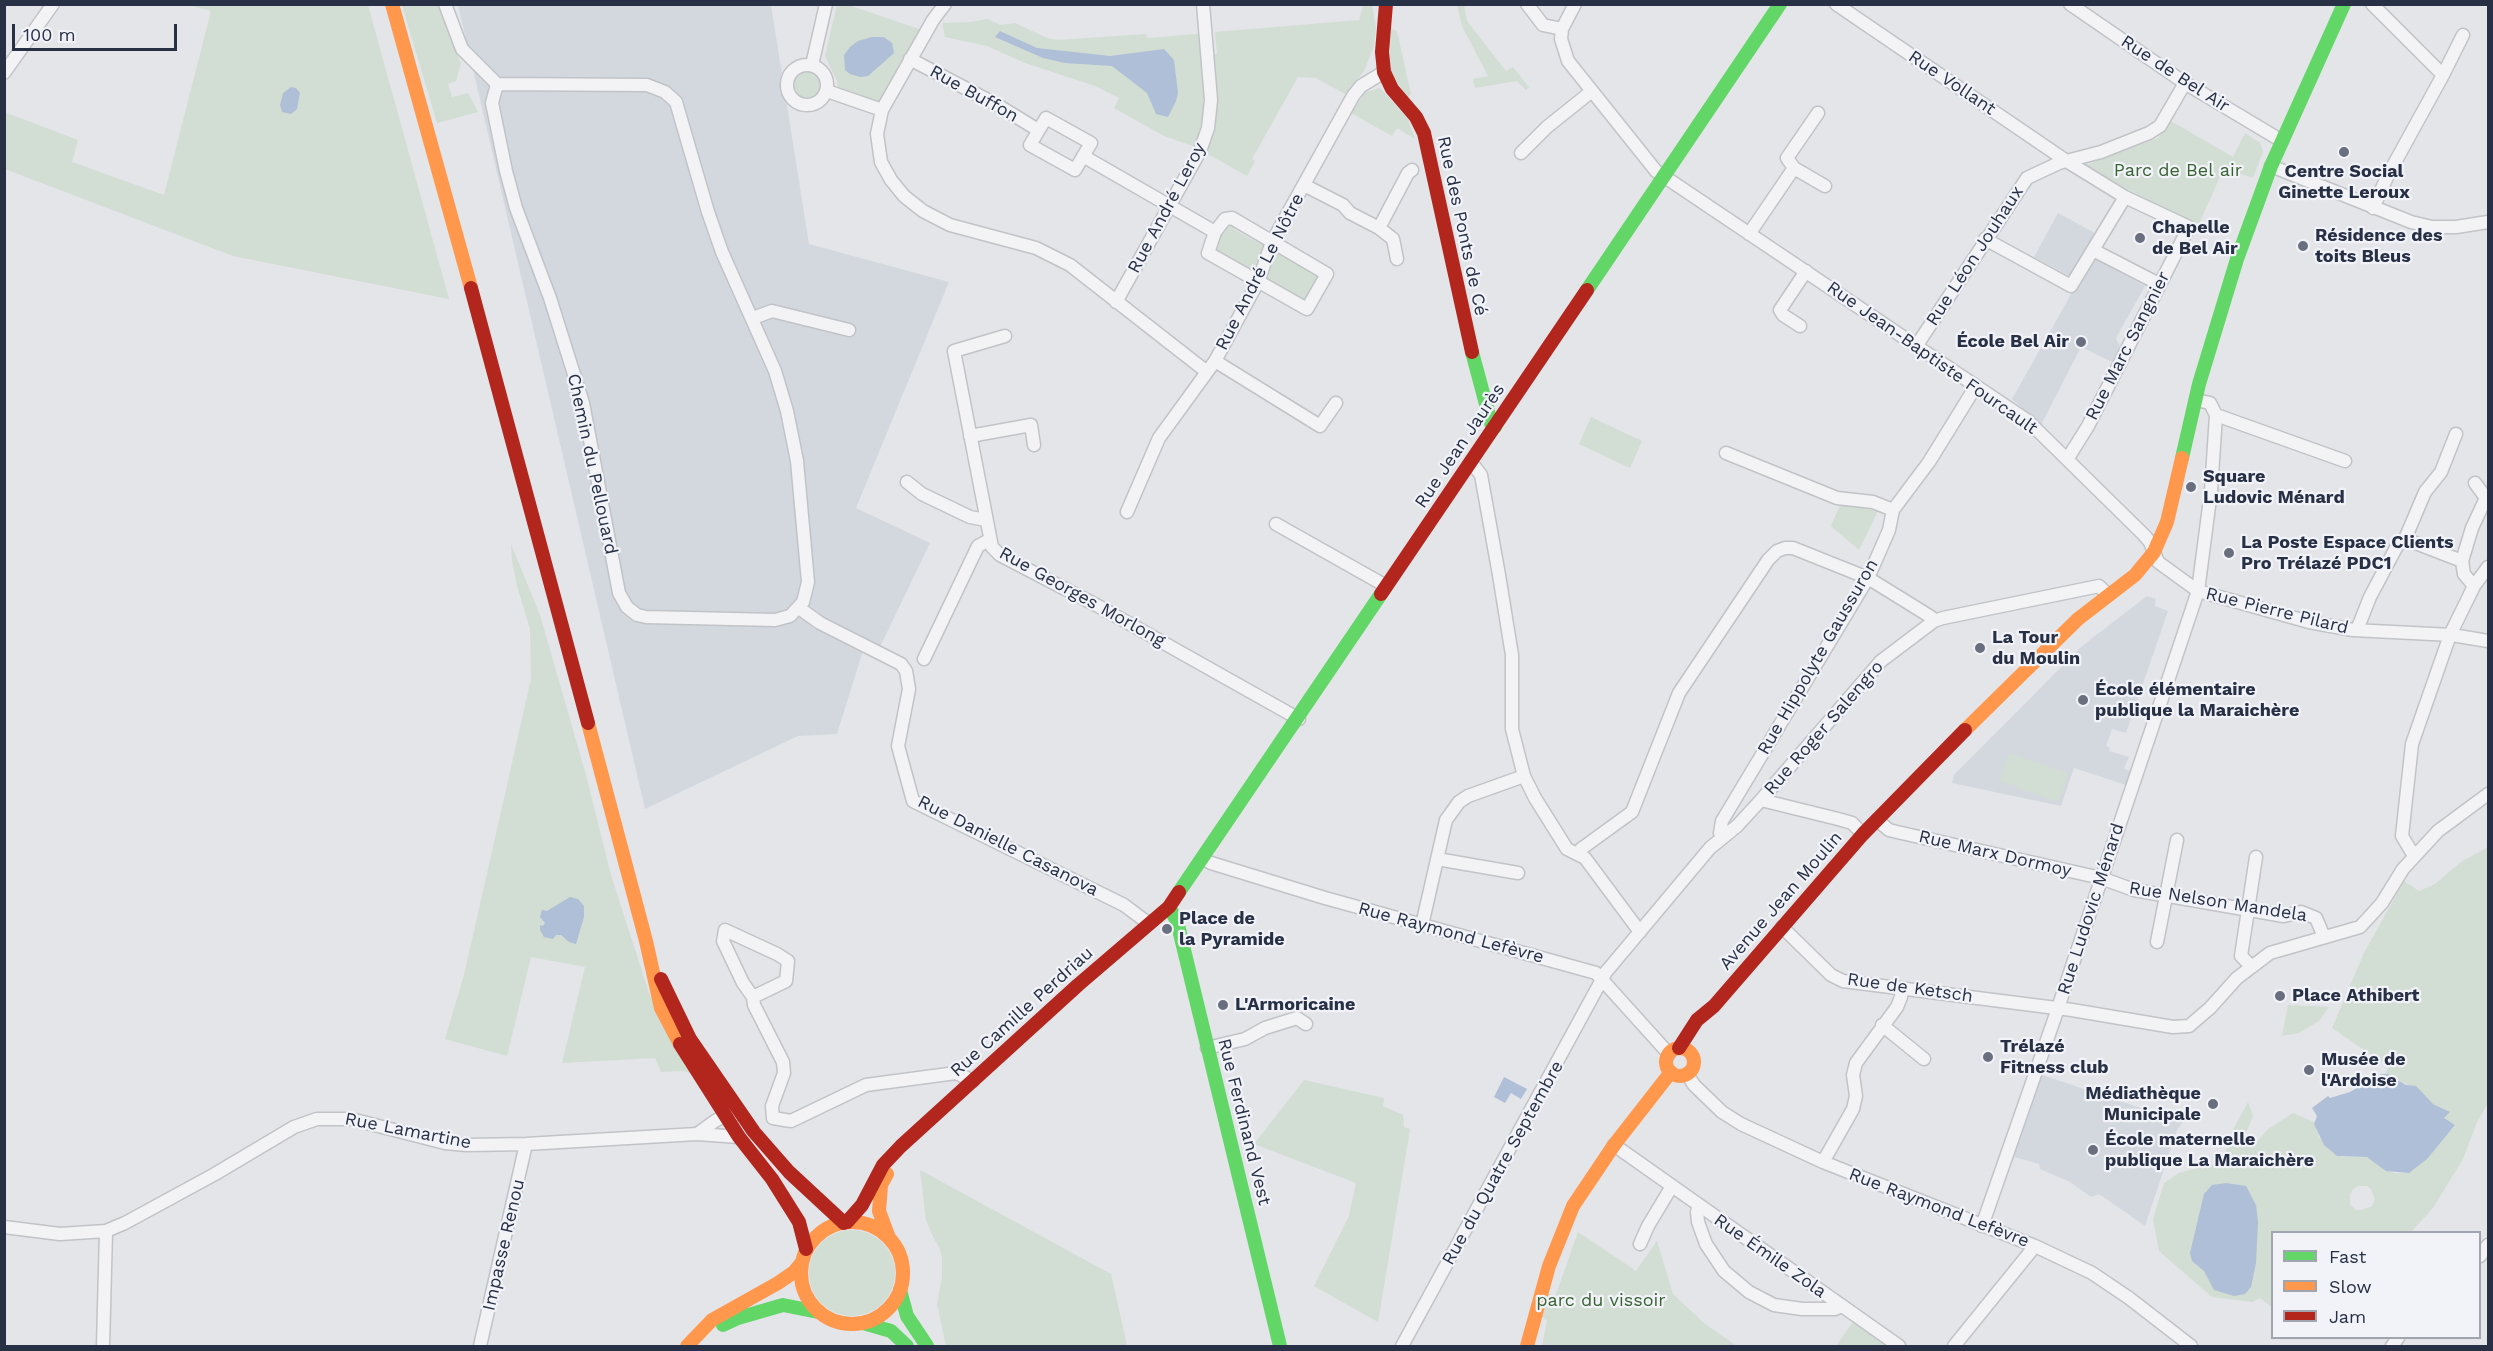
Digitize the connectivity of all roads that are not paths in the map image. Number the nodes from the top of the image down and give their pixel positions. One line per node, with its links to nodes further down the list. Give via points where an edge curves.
1 (53, 4): 20 (street)
2 (392, 4): 119 (main road)
3 (445, 4): 23 (street, via 462,49)
4 (826, 4): 18 (street)
5 (945, 4): 17 (street)
6 (1203, 4): 40 (street, Rue André Leroy, via 1211,100 1208,128 1200,151)
7 (1386, 4): 19 (main road, Rue des Ponts de Cé)
8 (1527, 4): 15 (street, via 1542,25)
9 (1575, 4): 15 (street)
10 (1780, 4): 36 (main road, Rue Jean Jaurès)
11 (1836, 4): 32 (street, Rue Vollant)
12 (2070, 4): 22 (street, Rue de Bel Air)
13 (2344, 4): 29 (main road, Avenue Jean Moulin)
14 (2372, 4): 21 (street)
15 (1562, 29): 25 (street, Rue Jean-Baptiste Fourcault, via 1568,61)
16 (2463, 36): 21 (street)
17 (910, 59): 26 (street); 28 (street, Rue Buffon)
18 (812, 65): 24 (street, via 823,72); 24 (street, via 793,71 787,84 790,96 807,105 819,102)
19 (1384, 72): 37 (street, Rue André Le Nôtre, via 1361,86 1353,96); 65 (main road, Rue des Ponts de Cé, via 1424,134 1475,364)
20 (4, 73)
21 (2443, 75): 41 (street)
22 (2185, 83): 29 (street, Rue de Bel Air); 32 (street, Rue Léon Jouhaux, via 2160,126)
23 (497, 84): 54 (street, via 647,85 665,92 679,111 711,222); 89 (street, Chemin du Pellouard, via 492,103 511,190 582,403 619,593 627,607 646,617 775,620 790,616)
24 (827, 91): 26 (street)
25 (1592, 91): 30 (street, via 1546,127); 36 (street, Rue Jean-Baptiste Fourcault)
26 (882, 110): 53 (street, via 877,134 880,162 904,196 950,225 1053,255 1089,278)
27 (1818, 113): 34 (street, via 1787,158)
28 (1038, 130): 31 (street, Rue Buffon, via 1046,118 1090,143); 31 (street, Rue Buffon, via 1030,145 1075,170)
29 (2282, 141): 33 (main road, Avenue Jean Moulin)
30 (1521, 153)
31 (1083, 156): 40 (street)
32 (2068, 162): 39 (street, Rue Marc Sangnier); 46 (street, Rue Léon Jouhaux, via 2027,178)
33 (2271, 166): 41 (street); 62 (main road, Avenue Jean Moulin, via 2237,259)
34 (1794, 168): 38 (street); 45 (street)
35 (1412, 170): 43 (street)
36 (1664, 178): 45 (street, Rue Jean-Baptiste Fourcault); 65 (main road, Rue Jean Jaurès)
37 (1304, 185): 43 (street); 47 (street, Rue André Le Nôtre)
38 (1825, 186)
39 (2125, 197): 48 (street); 52 (street, Rue Marc Sangnier, via 2189,227)
40 (1169, 206): 44 (street); 53 (street, Rue André Leroy)
41 (2373, 208): 42 (street, via 2432,227)
42 (2488, 222)
43 (1379, 228): 49 (street, via 1393,239)
44 (1215, 232): 47 (street, via 1225,219 1232,218); 51 (street, via 1208,253)
45 (1749, 234): 50 (street, Rue Jean-Baptiste Fourcault)
46 (1985, 239): 48 (street, via 2071,286); 58 (street, Rue Léon Jouhaux)
47 (1272, 242): 51 (street, Rue André Le Nôtre); 51 (street, via 1327,273 1307,309)
48 (2093, 250): 52 (street)
49 (1397, 259)
50 (1806, 271): 55 (street, Rue Jean-Baptiste Fourcault, via 1780,310); 58 (street, Rue Jean-Baptiste Fourcault)
51 (1258, 282): 59 (street, Rue André Le Nôtre)
52 (2159, 284): 70 (street, Rue Marc Sangnier)
53 (1116, 302): 60 (street)
54 (753, 318): 56 (street, via 772,311); 89 (street, via 775,372 797,461 808,582)
55 (1800, 326)
56 (849, 330)
57 (1005, 336): 67 (street, Rue Georges Morlong, via 954,351)
58 (1917, 345): 61 (street, Rue Jean-Baptiste Fourcault)
59 (1215, 362): 60 (street, Rue André Le Nôtre); 63 (street, via 1320,426)
60 (1207, 372): 76 (street, Rue André Le Nôtre, via 1159,438)
61 (1976, 386): 70 (street, Rue Jean-Baptiste Fourcault, via 2028,421); 75 (street, Rue Hippolyte Gaussuron, via 1929,462)
62 (2196, 400): 64 (street, via 2210,404); 81 (main road, Avenue Jean Moulin, via 2167,522)
63 (1336, 403)
64 (2216, 415): 71 (street); 87 (street, Rue Ludovic Ménard)
65 (1495, 427): 72 (main road, Rue Jean Jaurès)
66 (2456, 434): 79 (street, via 2441,472 2425,492)
67 (970, 436): 68 (street, via 1031,425); 77 (street, Rue Georges Morlong)
68 (1034, 445)
69 (1726, 453): 75 (street, via 1837,498 1873,502)
70 (2068, 458): 81 (street, Rue Jean-Baptiste Fourcault, via 2144,536)
71 (2345, 461)
72 (1471, 462): 85 (main road, Rue Jean Jaurès); 96 (street, via 1481,475 1499,575 1512,656 1512,729)
73 (907, 482): 77 (street, via 922,494 970,517)
74 (2475, 483): 82 (street, via 2486,498)
75 (1893, 510): 84 (street, Rue Hippolyte Gaussuron, via 1889,530)
76 (1127, 512)
77 (986, 520): 80 (street, Rue Georges Morlong)
78 (1276, 524): 85 (street)
79 (2405, 539): 82 (street); 91 (street, via 2397,546 2370,597)
80 (989, 540): 94 (street, via 978,546); 95 (street, Rue Georges Morlong, via 1000,555)
81 (2154, 552): 87 (street, Rue Pierre Pilard, via 2158,562); 88 (main road, Avenue Jean Moulin, via 2135,575)
82 (2462, 561): 86 (street, via 2464,574)
83 (2488, 567): 86 (street)
84 (1868, 578): 90 (street); 101 (street, Rue Hippolyte Gaussuron, via 1722,821); 103 (street, via 1793,548 1777,551 1679,693 1632,812 1581,849)
85 (1386, 586): 95 (main road, Rue Jean Jaurès)
86 (2474, 586): 92 (street)
87 (2198, 591): 91 (street, Rue Pierre Pilard, via 2309,622); 109 (street, Rue Ludovic Ménard)
88 (2108, 595): 90 (street, Rue Roger Salengro, via 2099,586); 99 (main road, Avenue Jean Moulin, via 2078,619)
89 (799, 608): 113 (street, Rue Danielle Casanova, via 820,623 901,664 908,676 909,689 898,746 913,801 1124,905)
90 (1934, 621): 98 (street, Rue Roger Salengro, via 1881,661)
91 (2357, 630): 92 (street, Rue Pierre Pilard)
92 (2450, 635): 93 (street, Rue Pierre Pilard); 104 (street, via 2412,744 2402,836)
93 (2488, 641)
94 (924, 659)
95 (1299, 718): 106 (main road, Rue Jean Jaurès)
96 (1524, 776): 103 (street, via 1567,849); 107 (street, via 1459,802 1446,820)
97 (2488, 794): 104 (street, via 2438,831)
98 (1761, 800): 100 (street, via 1838,819); 101 (street, Rue Roger Salengro)
99 (1877, 820): 100 (main road, Avenue Jean Moulin); 109 (street, Rue Marx Dormoy, via 1889,830)
100 (1863, 834): 115 (main road, Avenue Jean Moulin)
101 (1722, 838): 116 (street, Rue Roger Salengro)
102 (2177, 840): 110 (street)
103 (1579, 855): 116 (street)
104 (2414, 856): 117 (street, via 2367,921 2360,927)
105 (2256, 857): 112 (street)
106 (1203, 859): 111 (main road, Rue Jean Jaurès); 114 (street, Rue Raymond Lefèvre)
107 (1437, 859): 108 (street); 114 (street)
108 (1518, 873)
109 (2101, 878): 110 (street, Rue Nelson Mandela); 124 (street, Rue Ludovic Ménard)
110 (2166, 896): 112 (street, Rue Nelson Mandela); 118 (street)
111 (1169, 907): 113 (main road, Rue Camille Perdriau); 127 (main road, Rue Ferdinand Vest, via 1177,921)
112 (2248, 910): 117 (street, Rue Nelson Mandela, via 2284,916 2301,912 2316,918); 120 (street, via 2241,956)
113 (1148, 923): 132 (main road, Rue Camille Perdriau)
114 (1422, 925): 121 (street, Rue Raymond Lefèvre)
115 (1782, 927): 122 (street, Rue de Ketsch, via 1831,975 1843,981); 128 (main road, Avenue Jean Moulin)
116 (1640, 932): 121 (street, Rue Roger Salengro)
117 (2324, 937): 120 (street, via 2270,953)
118 (2157, 942)
119 (651, 960): 133 (main road, via 661,1008); 134 (main road, via 690,1039)
120 (2252, 967): 124 (street, Rue de Ketsch, via 2189,1026)
121 (1603, 979): 128 (street, Rue Raymond Lefèvre); 162 (street, Rue du Quatre Septembre)
122 (1902, 988): 124 (street, Rue de Ketsch); 126 (street, via 1900,1002)
123 (753, 997): 123 (street, via 723,941 724,930 788,961 786,981); 132 (street, via 783,1062 784,1073 772,1106 773,1118 790,1121 866,1085 956,1072)
124 (2058, 1008): 144 (street, Rue Ludovic Ménard)
125 (1306, 1024): 127 (street, via 1297,1018 1245,1039)
126 (1882, 1025): 129 (street); 140 (street, via 1856,1063 1853,1109)
127 (1207, 1048): 161 (main road, Rue Ferdinand Vest)
128 (1679, 1051): 130 (main road, via 1666,1061); 131 (main road, via 1694,1064)
129 (1924, 1059)
130 (1671, 1072): 131 (main road, via 1678,1076); 138 (main road)
131 (1687, 1074): 140 (street, Rue Raymond Lefèvre, via 1722,1112)
132 (973, 1081): 139 (main road, Rue Camille Perdriau)
133 (726, 1115): 134 (street, via 734,1116); 135 (street, Rue Lamartine); 136 (main road)
134 (753, 1132): 143 (main road, via 789,1172)
135 (697, 1134): 136 (street, Rue Lamartine); 137 (street, Rue Lamartine)
136 (739, 1137): 150 (main road, via 799,1222)
137 (526, 1144): 146 (street, Rue Lamartine, via 445,1143 351,1119 317,1119 294,1127); 158 (street, Impasse Renou)
138 (1614, 1145): 141 (street, Rue Émile Zola); 163 (main road, via 1573,1206 1535,1311)
139 (901, 1146): 143 (main road, Rue Camille Perdriau, via 883,1165 862,1205); 147 (main road, Rue Camille Perdriau, via 881,1185 879,1211)
140 (1823, 1162): 144 (street, Rue Raymond Lefèvre)
141 (1672, 1186): 142 (street, Rue Émile Zola); 148 (street)
142 (1699, 1205): 152 (street, Rue Émile Zola); 152 (street, Rue Émile Zola, via 1698,1222 1706,1244 1724,1271 1749,1292 1774,1305 1802,1309)
143 (845, 1223): 147 (main road, via 876,1228); 150 (main road, via 816,1236)
144 (1983, 1226): 149 (street, Rue Raymond Lefèvre)
145 (4, 1227): 146 (street, Rue Lamartine, via 60,1234)
146 (106, 1231): 157 (street)
147 (889, 1238): 151 (main road, via 902,1263)
148 (1640, 1244)
149 (2035, 1246): 156 (street); 165 (street, Rue Raymond Lefèvre, via 2092,1272)
150 (804, 1256): 153 (main road, via 803,1289); 155 (main road, via 794,1272 712,1320)
151 (900, 1290): 154 (main road, via 886,1312); 160 (main road, via 907,1316)
152 (1842, 1306): 164 (street, Rue Émile Zola)
153 (818, 1312): 154 (main road, via 839,1323); 155 (main road, via 794,1306 766,1309 738,1318)
154 (863, 1323): 159 (main road, via 891,1331)
155 (692, 1342)
156 (1961, 1344)
157 (103, 1347)
158 (480, 1347)
159 (907, 1347)
160 (927, 1347)
161 (1281, 1347)
162 (1402, 1347)
163 (1527, 1347)
164 (1899, 1347)
165 (2191, 1347)

